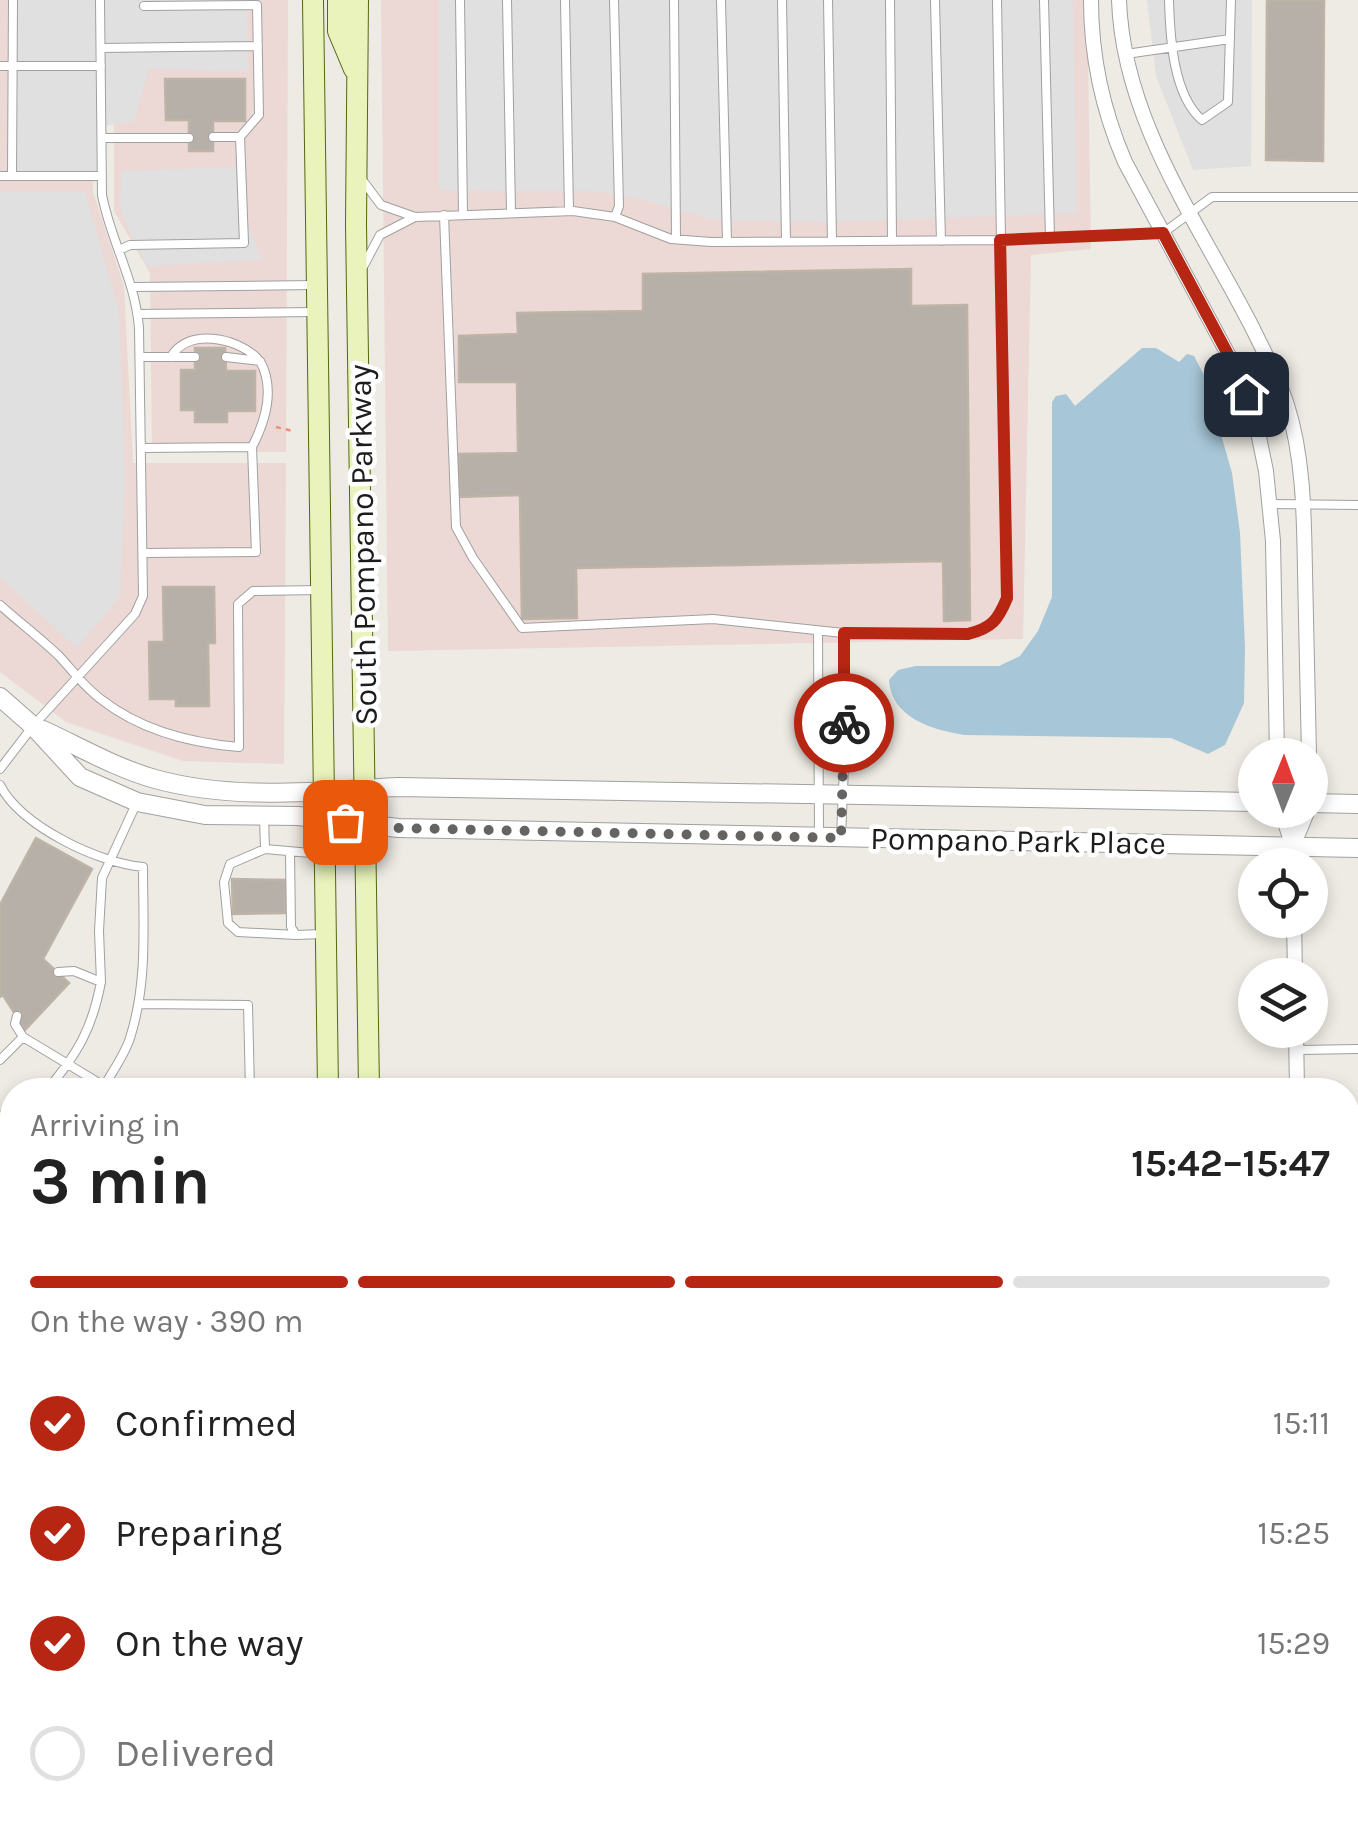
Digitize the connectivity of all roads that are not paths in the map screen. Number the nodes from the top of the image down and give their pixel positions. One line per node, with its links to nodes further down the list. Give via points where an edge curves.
1 (13, 0): 29 (lane)
2 (100, 0): 26 (lane)
3 (312, 0): 59 (main road, South Pompano Parkway)
4 (338, 0): 31 (main road, via 338,32)
5 (358, 0): 31 (main road, South Pompano Parkway)
6 (460, 0): 45 (lane)
7 (507, 0): 42 (lane)
8 (565, 0): 41 (lane)
9 (614, 0): 47 (lane, via 620,206)
10 (674, 0): 50 (lane)
11 (721, 0): 52 (lane)
12 (782, 0): 53 (lane)
13 (828, 0): 54 (lane)
14 (890, 0): 55 (lane)
15 (935, 0): 56 (lane)
16 (997, 0): 51 (lane)
17 (1044, 0): 49 (lane)
18 (1091, 0): 48 (street, via 1098,87 1110,128)
19 (1119, 0): 27 (street)
20 (1169, 0): 25 (lane)
21 (1230, 0): 23 (lane)
22 (144, 6): 24 (lane, via 256,4)
23 (1230, 39): 25 (lane); 25 (lane, via 1228,102 1202,120 1189,109)
24 (258, 46): 26 (lane); 32 (lane, via 259,116)
25 (1173, 46): 27 (lane)
26 (101, 48): 30 (lane)
27 (1126, 54): 43 (street, via 1136,95)
28 (0, 66): 29 (lane)
29 (13, 66): 30 (lane); 38 (lane)
30 (101, 66): 33 (lane)
31 (357, 75): 36 (main road, South Pompano Parkway)
32 (240, 137): 35 (lane); 57 (lane, via 244,243)
33 (102, 138): 34 (lane); 39 (lane)
34 (189, 138)
35 (213, 138)
36 (356, 170): 46 (lane, via 382,205); 58 (main road, South Pompano Parkway)
37 (0, 176): 38 (lane)
38 (12, 176): 39 (lane)
39 (102, 176): 57 (lane, via 106,218)
40 (1358, 197): 43 (lane, via 1212,197)
41 (569, 211): 42 (lane); 47 (lane)
42 (511, 212): 45 (lane)
43 (1188, 212): 48 (lane); 72 (street, via 1288,406)
44 (444, 214): 45 (lane); 46 (lane); 76 (lane, via 456,527 522,628 713,619)
45 (463, 214)
46 (415, 216): 58 (lane, via 380,235)
47 (615, 217): 50 (lane)
48 (1163, 233): 49 (lane); 70 (street, via 1237,371 1255,418)
49 (1050, 238): 51 (lane)
50 (676, 239): 52 (lane)
51 (1000, 240): 56 (lane); 77 (lane, via 1003,609 986,629 968,634)
52 (727, 241): 53 (lane)
53 (786, 241): 54 (lane)
54 (832, 241): 55 (lane)
55 (892, 241): 56 (lane)
56 (941, 241)
57 (119, 250): 60 (lane)
58 (358, 274): 85 (main road, South Pompano Parkway)
59 (316, 285): 60 (lane); 61 (main road, South Pompano Parkway)
60 (134, 287): 62 (lane)
61 (317, 312): 62 (lane); 74 (main road, South Pompano Parkway)
62 (138, 314): 63 (lane)
63 (140, 357): 64 (lane); 69 (lane)
64 (171, 357): 65 (lane); 67 (lane, via 186,341 221,340)
65 (194, 357)
66 (226, 357): 67 (lane)
67 (260, 360): 68 (lane, via 268,404)
68 (252, 447): 69 (lane); 73 (lane, via 256,552)
69 (142, 448): 73 (lane)
70 (1269, 504): 72 (lane); 81 (street)
71 (1358, 505): 72 (lane)
72 (1302, 506): 82 (street)
73 (143, 553): 78 (lane, via 144,596 135,614)
74 (321, 590): 78 (lane, via 253,591 238,604 239,747 167,735 102,701); 86 (main road, South Pompano Parkway)
75 (0, 606): 78 (lane)
76 (818, 631): 77 (lane); 87 (lane)
77 (844, 633): 88 (lane)
78 (76, 677): 80 (lane)
79 (0, 696): 80 (street)
80 (33, 726): 83 (lane); 86 (street, Pompano Park Place, via 156,779 226,791); 89 (street, Pompano Park Place, via 80,777)
81 (1277, 738)
82 (1309, 738)
83 (0, 770)
84 (0, 785): 104 (lane, via 10,803 44,828)
85 (366, 789): 86 (street, Pompano Park Place); 87 (street, Pompano Park Place); 95 (main road, South Pompano Parkway)
86 (324, 791): 94 (main road, South Pompano Parkway)
87 (817, 794): 88 (street, Pompano Park Place); 96 (lane)
88 (842, 794): 90 (street, Pompano Park Place); 97 (lane)
89 (137, 802): 93 (street, Pompano Park Place, via 206,815); 104 (lane)
90 (1238, 802)
91 (1358, 804): 92 (street)
92 (1328, 805)
93 (264, 816): 94 (street, Pompano Park Place); 99 (lane)
94 (324, 820): 95 (street, Pompano Park Place); 102 (main road, South Pompano Parkway)
95 (366, 825): 96 (street, Pompano Park Place); 121 (main road, South Pompano Parkway)
96 (819, 837): 97 (street, Pompano Park Place)
97 (841, 838): 103 (street, Pompano Park Place)
98 (1358, 848): 101 (street, Pompano Park Place)
99 (265, 849): 100 (lane); 106 (lane, via 230,864 224,882 228,923 238,932)
100 (290, 852): 102 (lane); 106 (lane)
101 (1328, 852)
102 (324, 854): 105 (main road, South Pompano Parkway)
103 (1238, 854)
104 (109, 860): 108 (lane, via 99,904); 109 (lane, via 143,867)
105 (326, 934): 106 (lane); 120 (main road, South Pompano Parkway)
106 (296, 935)
107 (58, 972): 108 (lane)
108 (101, 982): 115 (lane, via 88,1034)
109 (138, 1004): 118 (lane, via 129,1042); 119 (lane, via 248,1005)
110 (17, 1016): 111 (lane)
111 (23, 1037): 114 (lane); 115 (lane)
112 (1358, 1048): 113 (lane)
113 (1297, 1050): 122 (street)
114 (0, 1060)
115 (70, 1064): 116 (lane); 117 (lane)
116 (58, 1078)
117 (89, 1078)
118 (108, 1078)
119 (250, 1078)
120 (328, 1078)
121 (369, 1078)
122 (1298, 1078)

